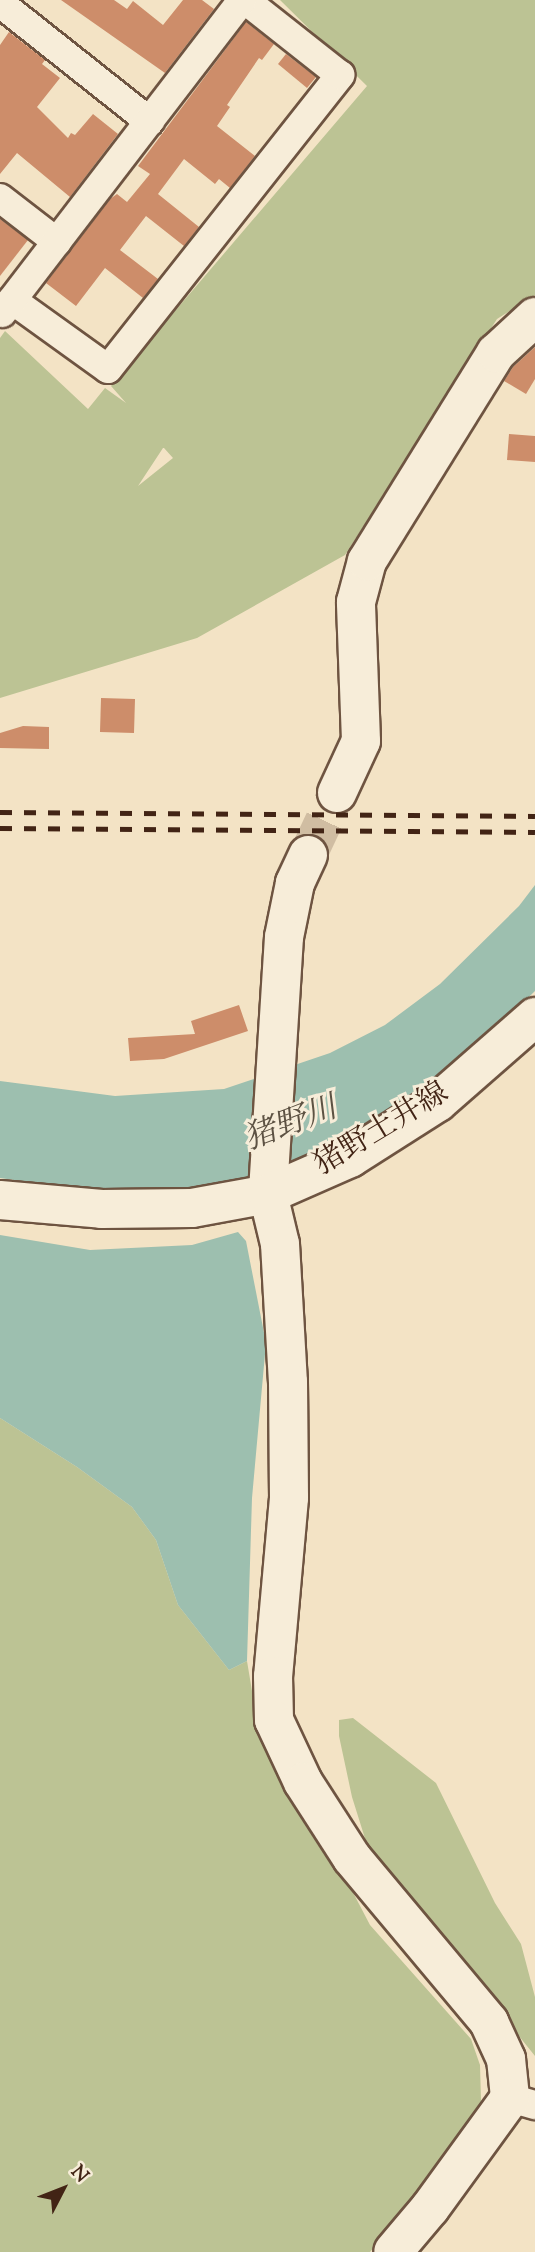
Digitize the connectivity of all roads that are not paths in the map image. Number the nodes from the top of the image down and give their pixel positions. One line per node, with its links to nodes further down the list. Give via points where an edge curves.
1 (244, 0): 3 (street); 6 (street, via 340,75 108,369)
2 (0, 3): 3 (street)
3 (150, 122): 5 (street)
4 (0, 198): 5 (street)
5 (57, 242): 6 (street)
6 (6, 308)
7 (535, 317): 8 (street, via 496,353 367,561 356,602 361,741)
8 (337, 793)
9 (308, 855): 11 (street, via 295,883 284,937)
10 (535, 1017): 11 (street, 猪野土井線, via 438,1102 350,1158)
11 (270, 1179): 12 (street, 猪野土井線, via 192,1208 102,1209); 13 (street, via 280,1244 289,1498 273,1676 274,1720 303,1782 352,1858 489,2022)
12 (0, 1200)
13 (523, 2101): 14 (street)
14 (393, 2252)

